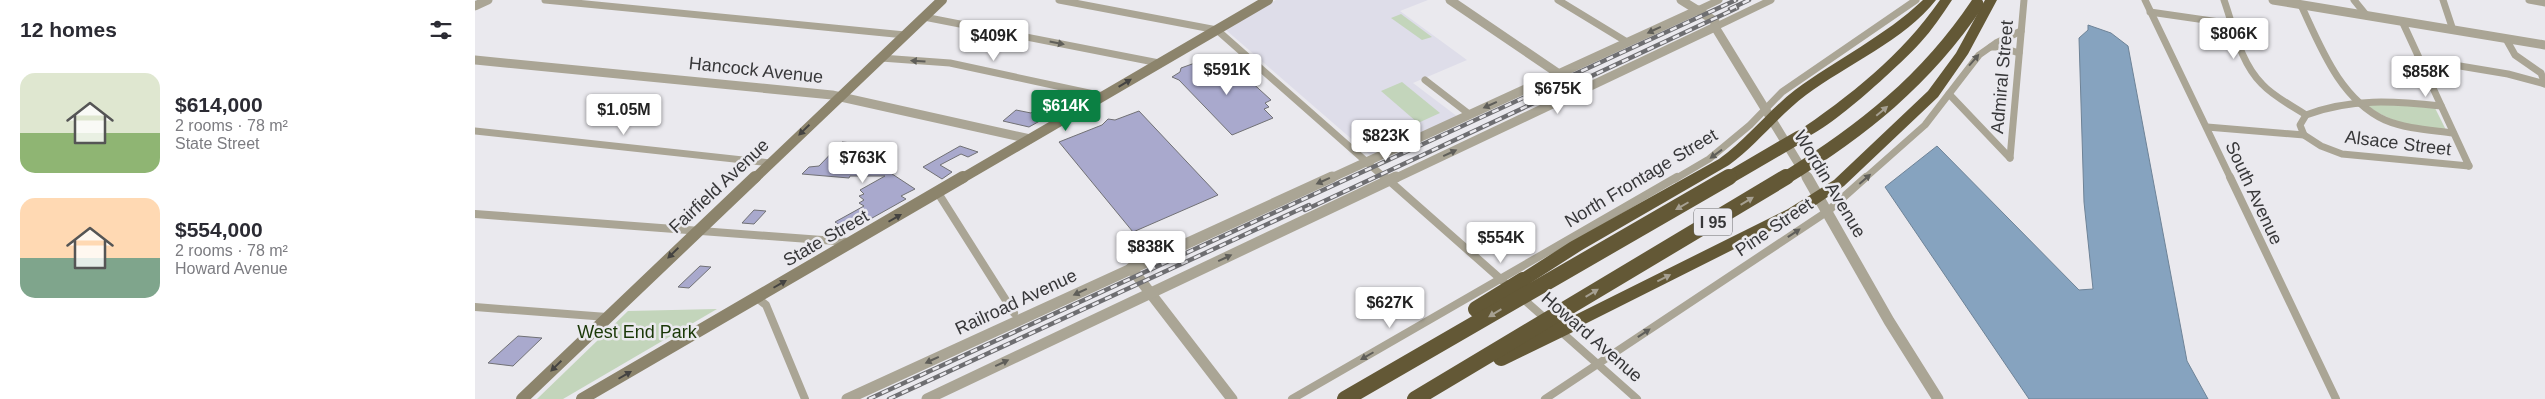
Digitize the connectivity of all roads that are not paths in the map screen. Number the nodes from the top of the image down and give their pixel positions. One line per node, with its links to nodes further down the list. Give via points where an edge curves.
1 (488, 0): 23 (street)
2 (545, 0): 34 (street)
3 (941, 0): 27 (main road, Fairfield Avenue)
4 (1059, 0): 31 (street)
5 (1268, 0): 31 (main road, State Street)
6 (1450, 0): 44 (street)
7 (1558, 0): 36 (street)
8 (1681, 0): 24 (street, Wordin Avenue)
9 (1719, 0): 24 (street, Railroad Avenue)
10 (1771, 0): 30 (street)
11 (1946, 0): 75 (highway, I 95, one-way to 75, bridge, via 1918,37 1883,72 1811,128)
12 (2024, 0): 33 (street, Admiral Street)
13 (2145, 0): 25 (street, South Avenue)
14 (2224, 0): 29 (street)
15 (2273, 0): 22 (street)
16 (2354, 0): 26 (street)
17 (2443, 0): 32 (street)
18 (2529, 0): 21 (street)
19 (1923, 2): 54 (highway, via 1891,33)
20 (1986, 2): 64 (highway, via 1962,54 1933,94); 77 (highway, I 95, one-way to 20, bridge, via 1777,184 1841,142 1923,73)
21 (2545, 3)
22 (2301, 5): 26 (street); 50 (street, via 2337,76)
23 (475, 6)
24 (1698, 10): 30 (street, Wordin Avenue, via 1715,20); 36 (street, Railroad Avenue, one-way to 36)
25 (2150, 12): 29 (street); 55 (street, South Avenue)
26 (2367, 16): 28 (street)
27 (924, 17): 34 (main road, Fairfield Avenue); 43 (street, one-way to 43)
28 (2401, 22): 32 (street); 41 (street)
29 (2233, 24): 53 (street, via 2254,74)
30 (1715, 27): 54 (street, Wordin Avenue); 62 (street, one-way to 30)
31 (1217, 30): 43 (main road, State Street); 60 (street, Howard Avenue)
32 (2453, 30): 35 (street)
33 (2021, 31): 38 (street, Pine Street); 39 (street, Admiral Street)
34 (905, 35): 40 (main road, Fairfield Avenue)
35 (2506, 39): 37 (street); 46 (street, via 2515,55 2541,73)
36 (1627, 42): 44 (street, Railroad Avenue)
37 (2545, 46)
38 (1991, 47): 39 (street); 47 (street, Pine Street, one-way to 38, via 1979,55)
39 (2019, 53): 47 (street, Admiral Street, via 2010,158)
40 (881, 58): 48 (main road, Fairfield Avenue); 49 (street, one-way to 40, via 950,63)
41 (2418, 59): 46 (street, via 2508,74); 51 (street)
42 (475, 60): 48 (street, Hancock Avenue)
43 (1159, 63): 49 (main road, State Street, one-way to 43)
44 (1559, 74): 52 (street, Railroad Avenue, one-way to 52)
45 (1425, 80): 52 (street)
46 (2545, 84)
47 (1949, 94): 64 (street, Pine Street, one-way to 47, via 1906,143)
48 (840, 96): 59 (street, Hancock Avenue); 61 (main road, Fairfield Avenue, one-way to 61)
49 (1103, 96): 59 (main road, State Street)
50 (2357, 101): 51 (street); 53 (street); 57 (street, via 2391,122)
51 (2441, 106): 57 (street)
52 (1469, 114): 60 (street, Railroad Avenue)
53 (2307, 114): 58 (street, via 2300,125)
54 (1768, 115): 64 (street, Wordin Avenue); 69 (street, North Frontage Street, one-way to 69, via 1709,159); 75 (highway, bridge, via 1746,145 1724,162 1576,246 1476,309)
55 (2207, 127): 58 (street, Alsace Street); 90 (street, South Avenue)
56 (475, 131): 61 (street)
57 (2453, 133): 58 (street, Alsace Street, via 2469,166 2342,154)
58 (2304, 135)
59 (1030, 139): 63 (main road, State Street)
60 (1367, 161): 62 (street, Howard Avenue); 68 (street, Railroad Avenue, one-way to 68)
61 (770, 163): 66 (main road, Fairfield Avenue)
62 (1390, 181): 69 (street, Howard Avenue); 70 (street, one-way to 62)
63 (938, 193): 67 (main road, State Street, one-way to 63); 73 (street)
64 (1823, 204): 76 (street, Pine Street, one-way to 64); 77 (highway, one-way to 64, bridge); 89 (street, Wordin Avenue)
65 (475, 214): 66 (street)
66 (698, 230): 67 (street); 74 (main road, Fairfield Avenue, one-way to 74)
67 (852, 242): 71 (main road, State Street, one-way to 67)
68 (1131, 268): 70 (street); 81 (street, Railroad Avenue, one-way to 81)
69 (1501, 279): 76 (street, Howard Avenue); 84 (street, North Frontage Street, one-way to 84)
70 (1150, 294): 82 (street, one-way to 70); 83 (street)
71 (757, 298): 79 (main road, State Street, one-way to 71); 80 (street, via 766,305)
72 (475, 307): 74 (street)
73 (1014, 313)
74 (607, 317): 78 (main road, Fairfield Avenue, one-way to 78)
75 (1473, 326): 85 (highway, I 95, bridge)
76 (1598, 364): 87 (street, Pine Street); 88 (street, Howard Avenue)
77 (1431, 389): 86 (highway, I 95, bridge)
78 (522, 399)
79 (583, 399)
80 (805, 399)
81 (847, 399)
82 (927, 399)
83 (1232, 399)
84 (1292, 399)
85 (1345, 399)
86 (1415, 399)
87 (1545, 399)
88 (1637, 399)
89 (1937, 399)
90 (2336, 399)

